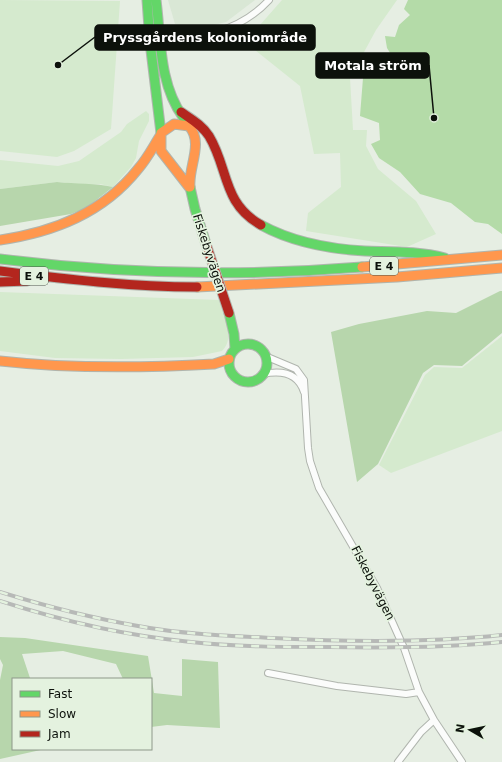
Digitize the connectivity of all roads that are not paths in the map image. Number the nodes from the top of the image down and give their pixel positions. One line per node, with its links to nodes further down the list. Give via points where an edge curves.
1 (147, 0): 5 (main road, Fiskebyvägen)
2 (156, 0): 4 (main road, Fiskebyvägen)
3 (269, 0): 4 (street, via 252,15 224,30 207,36)
4 (161, 41): 5 (street); 6 (main road, Fiskebyvägen, via 167,88 173,103)
5 (150, 42): 8 (main road, Fiskebyvägen)
6 (181, 112): 7 (main road, Fiskebyvägen); 9 (main road, via 198,123 213,140)
7 (191, 128): 8 (main road, via 174,124); 9 (main road); 10 (main road, Fiskebyvägen, via 196,144)
8 (161, 135): 10 (main road, Fiskebyvägen, via 161,151); 11 (main road, via 135,173 96,209 47,232)
9 (221, 165): 14 (main road, via 237,206 252,220 273,231 330,247 430,253)
10 (189, 187): 19 (main road, Fiskebyvägen, bridge)
11 (0, 240)
12 (502, 255): 14 (main road, E 4)
13 (0, 259): 14 (main road, E 4, via 111,270 220,274 288,272)
14 (452, 260)
15 (502, 268): 17 (main road, E 4, via 219,287 170,287)
16 (0, 271): 17 (main road, E 4)
17 (68, 279): 18 (main road)
18 (0, 282)
19 (230, 316): 20 (main road, Fiskebyvägen, via 241,336); 21 (main road, Fiskebyvägen)
20 (249, 344): 21 (main road); 22 (main road, via 261,349)
21 (235, 349): 23 (main road)
22 (266, 356): 27 (main road, via 267,365); 28 (street, Fiskebyvägen, via 290,365 301,373 306,387)
23 (230, 359): 25 (main road); 26 (main road)
24 (0, 361): 25 (main road, via 100,369)
25 (214, 364): 26 (main road)
26 (231, 370): 27 (main road, via 237,378 246,381 256,380)
27 (263, 374): 28 (street, Fiskebyvägen, via 279,372 293,376 302,385)
28 (306, 399): 30 (street, Fiskebyvägen, via 308,448 314,476 377,588 404,648)
29 (268, 673): 30 (street, via 337,686 406,694)
30 (419, 692): 31 (street, Fiskebyvägen)
31 (434, 720): 32 (street, via 421,732); 33 (street, Fiskebyvägen)
32 (398, 762)
33 (462, 762)

